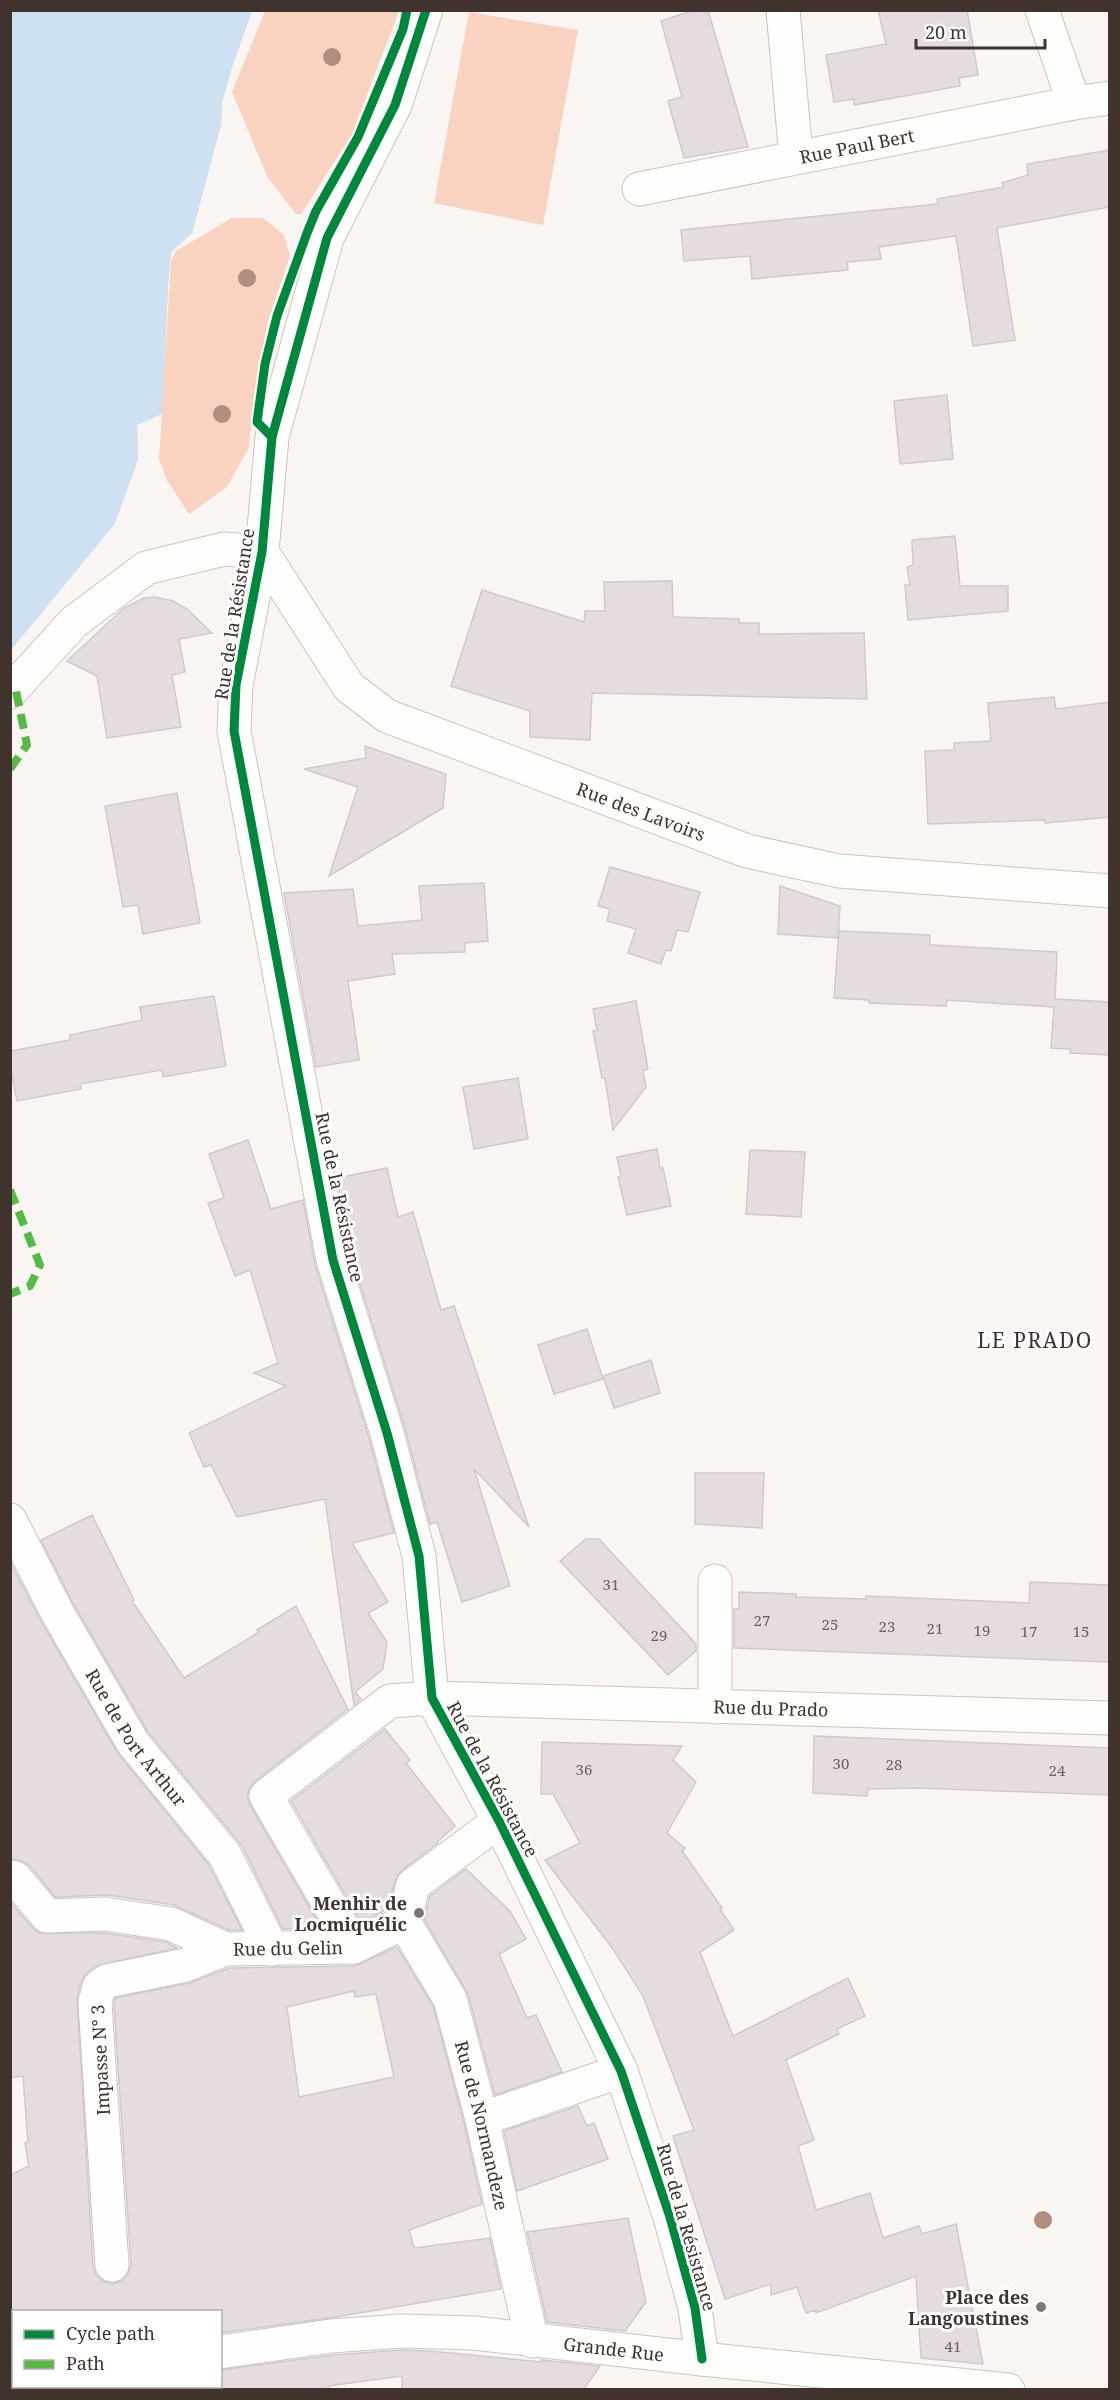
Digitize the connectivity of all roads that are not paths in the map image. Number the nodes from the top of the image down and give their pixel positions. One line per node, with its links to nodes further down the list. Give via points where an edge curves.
1 (426, 10): 8 (street, Rue de la Résistance, via 394,105 327,238 272,437)
2 (783, 10): 6 (street)
3 (1042, 10): 5 (street)
4 (1110, 98): 5 (street, Rue Paul Bert)
5 (1074, 103): 6 (street, Rue Paul Bert)
6 (796, 157): 7 (street, Rue Paul Bert)
7 (639, 189)
8 (262, 552): 9 (street, via 224,549 146,568 74,622); 10 (street, Rue des Lavoirs, via 349,687 387,716 747,851 839,871); 13 (street, Rue de la Résistance, via 236,685 234,731 333,1260 387,1433 419,1556)
9 (10, 692)
10 (1110, 891)
11 (10, 1520): 21 (street, Rue de Port Arthur, via 58,1614 133,1743 225,1855)
12 (716, 1581): 14 (street)
13 (432, 1698): 14 (street, Rue du Prado); 16 (street, Rue de la Résistance); 19 (street, via 390,1701 266,1796)
14 (715, 1707): 15 (street, Rue du Prado)
15 (1110, 1718)
16 (499, 1821): 18 (street, via 413,1885); 22 (street, Rue de la Résistance)
17 (10, 1877): 20 (street, Rue du Gelin, via 47,1916 105,1914 171,1924)
18 (404, 1922): 19 (street, Rue du Gelin); 23 (street, Rue de Normandeze, via 450,1999)
19 (354, 1947): 21 (street, Rue du Gelin)
20 (225, 1949): 21 (street, Rue du Gelin); 24 (street, Impasse N° 3, via 186,1965 107,1981 99,1988 95,2003)
21 (272, 1949)
22 (621, 2071): 23 (street); 27 (street, Rue de la Résistance, via 670,2217 692,2296)
23 (482, 2119): 25 (street, Rue de Normandeze)
24 (112, 2265)
25 (532, 2341): 26 (street, Grande Rue, via 474,2333 401,2331 331,2336); 27 (street, Grande Rue)
26 (222, 2352)
27 (702, 2359): 28 (street, Grande Rue)
28 (836, 2381): 29 (street, Grande Rue)
29 (1008, 2390)

